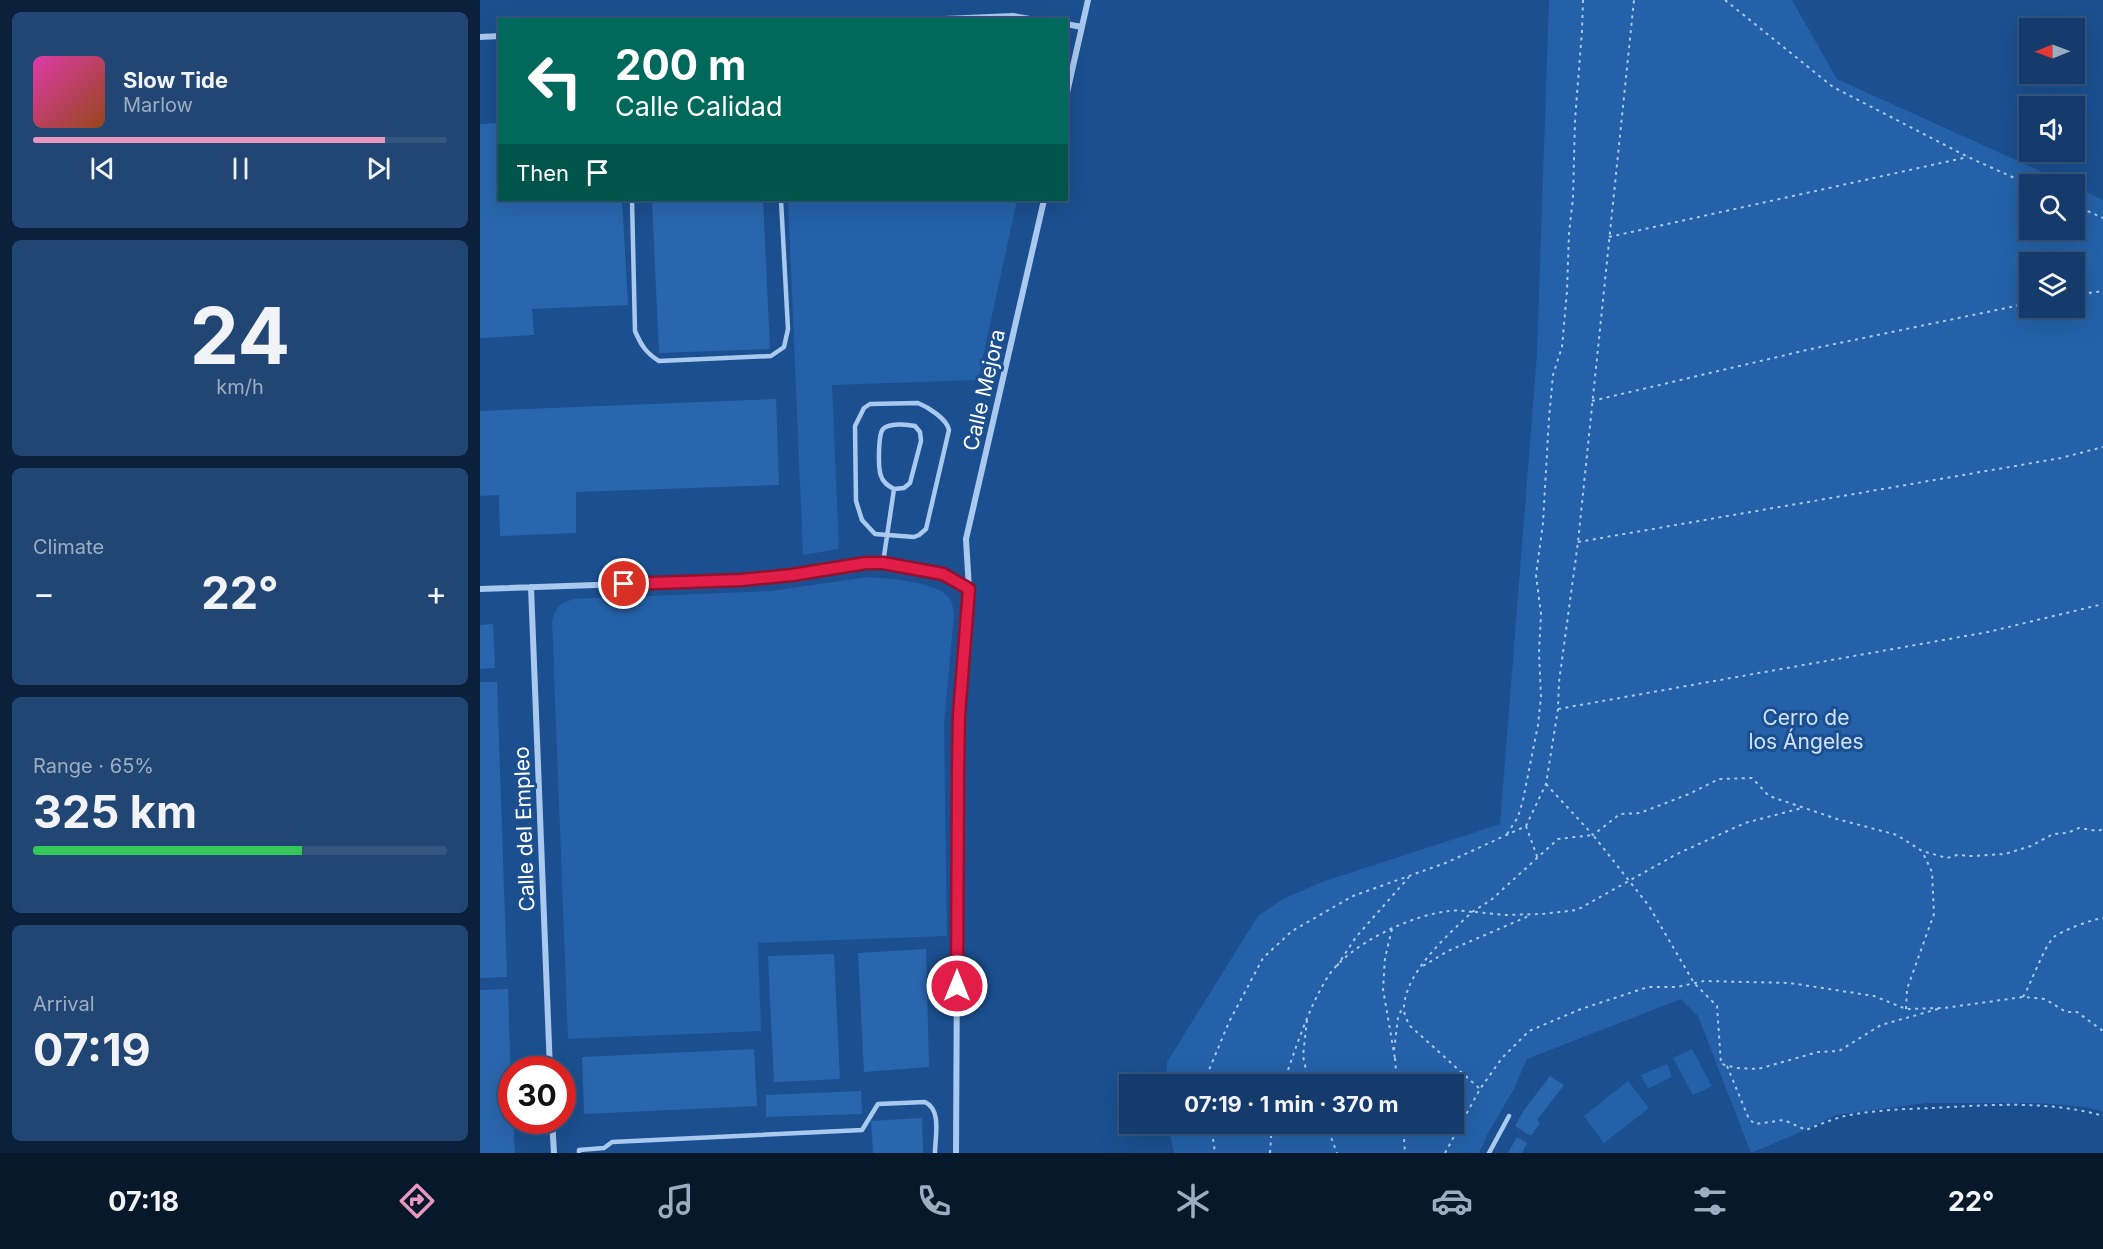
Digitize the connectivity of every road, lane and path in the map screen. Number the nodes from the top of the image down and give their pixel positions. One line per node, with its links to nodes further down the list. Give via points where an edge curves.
1 (1088, 0): 8 (street)
2 (1583, 0): 38 (path, via 1564,325 1553,375 1536,575 1541,698 1523,800)
3 (1634, 0): 19 (path)
4 (1725, 0): 12 (path, via 1833,87)
5 (967, 18): 6 (street)
6 (1024, 18)
7 (1068, 24): 8 (street)
8 (1082, 27): 11 (street)
9 (498, 36): 10 (street)
10 (480, 37)
11 (1068, 88)
12 (1968, 157): 13 (path); 19 (path)
13 (2019, 180)
14 (632, 201): 15 (lane, via 635,331 643,348 659,361 771,356 784,347 788,329)
15 (781, 201)
16 (1044, 201): 31 (street, Calle Mejora, via 966,539)
17 (2085, 211): 18 (path)
18 (2103, 218)
19 (1609, 237): 23 (path)
20 (2103, 291): 21 (path)
21 (2085, 293)
22 (2019, 305): 23 (path)
23 (1592, 401): 27 (path)
24 (2103, 447): 27 (path, via 2061,458)
25 (894, 489): 25 (lane, via 910,483 921,441 915,426 889,426 880,435 880,476); 26 (lane)
26 (887, 536): 26 (lane, via 914,537 926,529 949,430 948,424 918,403 870,404 855,426 858,510 868,529); 28 (lane)
27 (1578, 542): 33 (path)
28 (883, 563): 29 (street, via 741,580); 31 (street, via 943,574)
29 (531, 587): 30 (street); 57 (street, Calle del Empleo)
30 (480, 589)
31 (969, 589): 75 (street, Calle Mejora, via 959,715)
32 (2103, 604): 33 (path, via 1989,632)
33 (1558, 709): 34 (path)
34 (1546, 784): 36 (path); 39 (path)
35 (1802, 808): 39 (path, via 1769,796 1752,778 1719,779 1640,813 1620,814); 40 (path, via 1897,835); 43 (path, via 1745,823 1677,854)
36 (1526, 826): 38 (path); 41 (path)
37 (2103, 829): 40 (path, via 2079,828 2053,834 2005,854 1947,858)
38 (1506, 835): 42 (path)
39 (1593, 835): 41 (path, via 1558,839); 43 (path)
40 (1922, 851): 54 (path, via 1932,872 1934,914 1907,989)
41 (1538, 859): 44 (path)
42 (1410, 875): 49 (path, via 1356,938); 60 (path, via 1353,896 1293,931 1263,958 1229,1022)
43 (1630, 882): 45 (path, via 1577,910); 50 (path, via 1649,906)
44 (1472, 912): 45 (path); 47 (path, via 1449,911); 48 (path)
45 (1534, 914): 48 (path, via 1448,951)
46 (2103, 918): 52 (path, via 2055,937)
47 (1393, 928): 49 (path, via 1352,952); 58 (path, via 1385,958 1383,989)
48 (1421, 968): 51 (path)
49 (1332, 973): 55 (path)
50 (1694, 983): 54 (path, via 1790,983 1874,996); 59 (path, via 1717,1006 1720,1064); 64 (path, via 1648,987 1581,1008 1529,1031 1502,1058)
51 (1406, 997): 58 (path, via 1398,1018); 64 (path, via 1404,1007 1409,1025)
52 (2023, 997): 53 (path); 56 (path, via 2045,999 2066,1012 2077,1012)
53 (1944, 1008): 54 (path); 59 (path, via 1881,1025 1839,1051 1818,1052 1758,1069)
54 (1906, 1009)
55 (1307, 1014): 61 (path); 62 (path, via 1303,1056)
56 (2103, 1031)
57 (549, 1056)
58 (1395, 1059): 63 (path)
59 (1727, 1065): 66 (path, via 1749,1119 1755,1124 1784,1120 1806,1130 1844,1116 1958,1106 2064,1108)
60 (1209, 1074)
61 (1286, 1074)
62 (1307, 1074)
63 (1396, 1074)
64 (1480, 1089): 80 (path)
65 (1509, 1116): 81 (lane)
66 (2103, 1116)
67 (553, 1134): 72 (street)
68 (1212, 1134): 76 (path)
69 (1271, 1134): 77 (path)
70 (1330, 1134): 78 (path)
71 (1404, 1134): 79 (path)
72 (554, 1153)
73 (579, 1153): 74 (lane, via 604,1148 612,1142 862,1130 878,1104 925,1102 936,1113)
74 (935, 1153)
75 (956, 1153)
76 (1215, 1153)
77 (1270, 1153)
78 (1337, 1153)
79 (1405, 1153)
80 (1445, 1153)
81 (1489, 1153)

